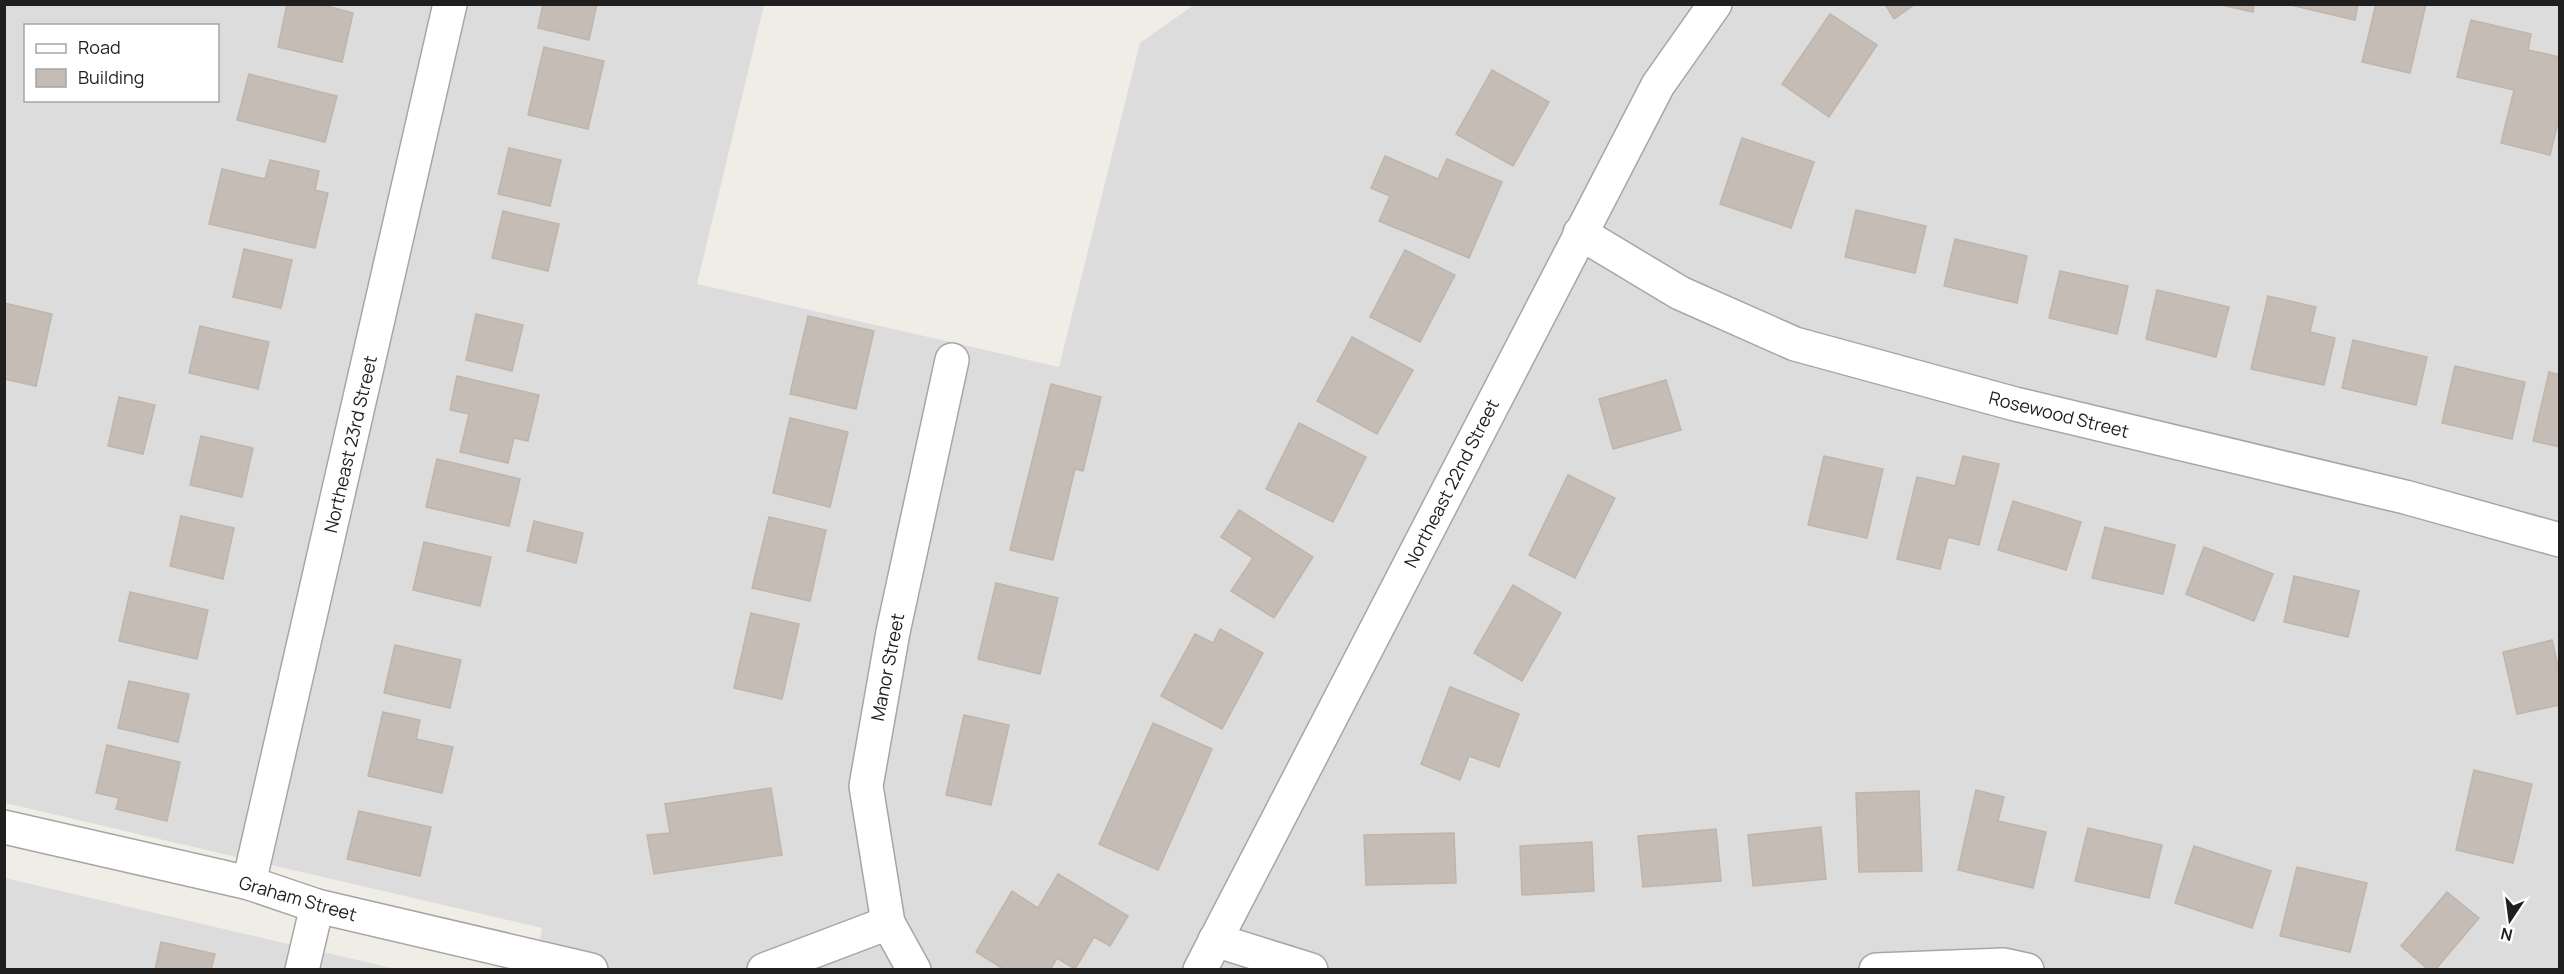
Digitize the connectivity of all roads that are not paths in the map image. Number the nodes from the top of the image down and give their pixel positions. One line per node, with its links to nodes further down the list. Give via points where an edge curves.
1 (450, 4): 7 (street, Northeast 23rd Street)
2 (1715, 4): 3 (street, Northeast 22nd Street, via 1658,85)
3 (1580, 233): 5 (street, Rosewood Street, via 1680,293 1795,344 2015,404 2405,497); 10 (street, Northeast 22nd Street)
4 (952, 360): 9 (street, Manor Street, via 893,632 866,786)
5 (2559, 540)
6 (4, 827): 7 (street, Graham Street)
7 (249, 884): 8 (street, Graham Street)
8 (317, 906): 11 (street); 12 (street, Graham Street)
9 (888, 923): 13 (street); 14 (street, Manor Street)
10 (1215, 940): 15 (street, Northeast 22nd Street); 16 (street)
11 (302, 969)
12 (591, 969)
13 (764, 969)
14 (914, 969)
15 (1200, 969)
16 (1311, 969)
17 (1876, 969): 18 (street, via 2004,964)
18 (2027, 969)

